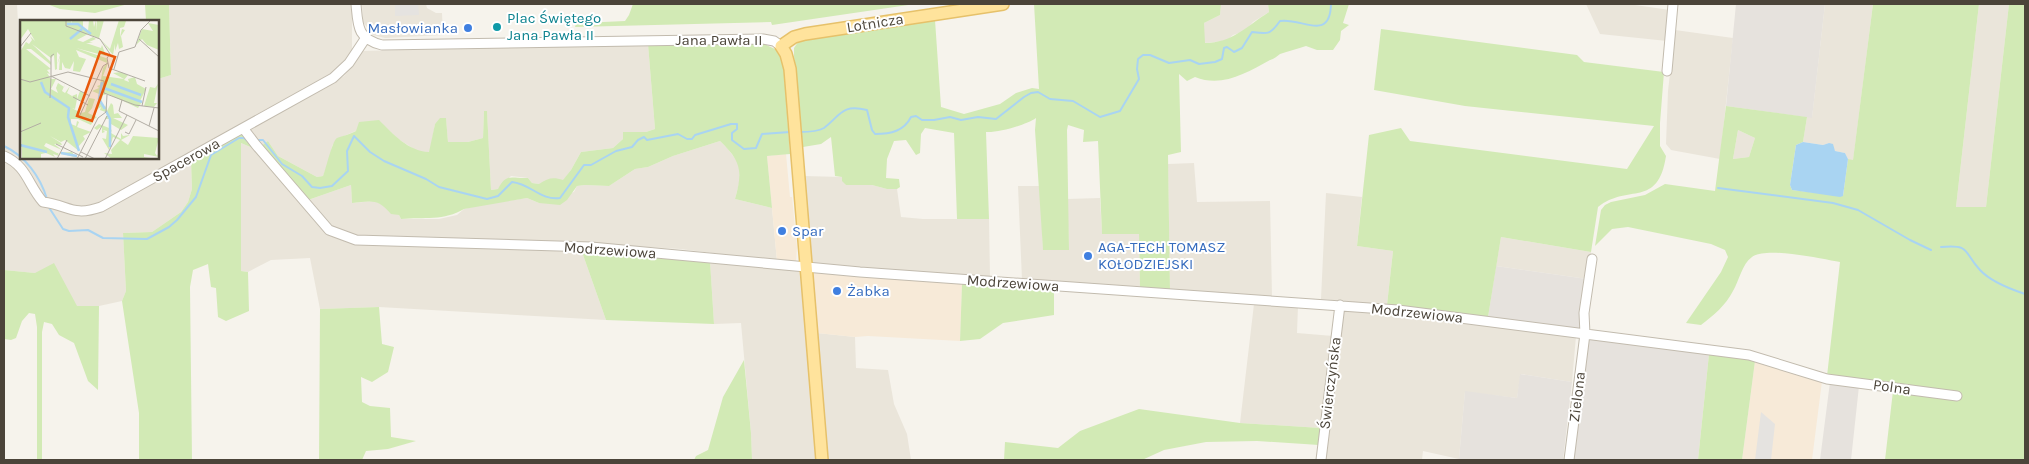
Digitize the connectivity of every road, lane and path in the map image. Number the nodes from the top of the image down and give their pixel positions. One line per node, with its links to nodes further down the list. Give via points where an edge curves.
1 (356, 4): 4 (street, via 358,25)
2 (1003, 4): 5 (main road, Lotnicza, via 805,34)
3 (1673, 4): 6 (street)
4 (366, 39): 5 (street, Jana Pawła II, via 382,46 763,39); 7 (street, Spacerowa, via 342,71)
5 (781, 46): 10 (main road, Jana Pawła II, via 788,60)
6 (1667, 71)
7 (245, 131): 8 (street, Spacerowa, via 101,207 78,212 46,202 24,172); 10 (street, Modrzewiowa, via 328,230 356,240 591,247)
8 (4, 156)
9 (1592, 259): 12 (street, Zielona)
10 (806, 266): 11 (street, Modrzewiowa); 15 (main road, Jana Pawła II)
11 (1340, 305): 12 (street, Modrzewiowa); 16 (street, Świerczyńska)
12 (1584, 334): 13 (street, Modrzewiowa, via 1749,355); 17 (street, Zielona)
13 (1827, 378): 14 (street, Polna)
14 (1957, 396)
15 (822, 460)
16 (1321, 460)
17 (1569, 460)

